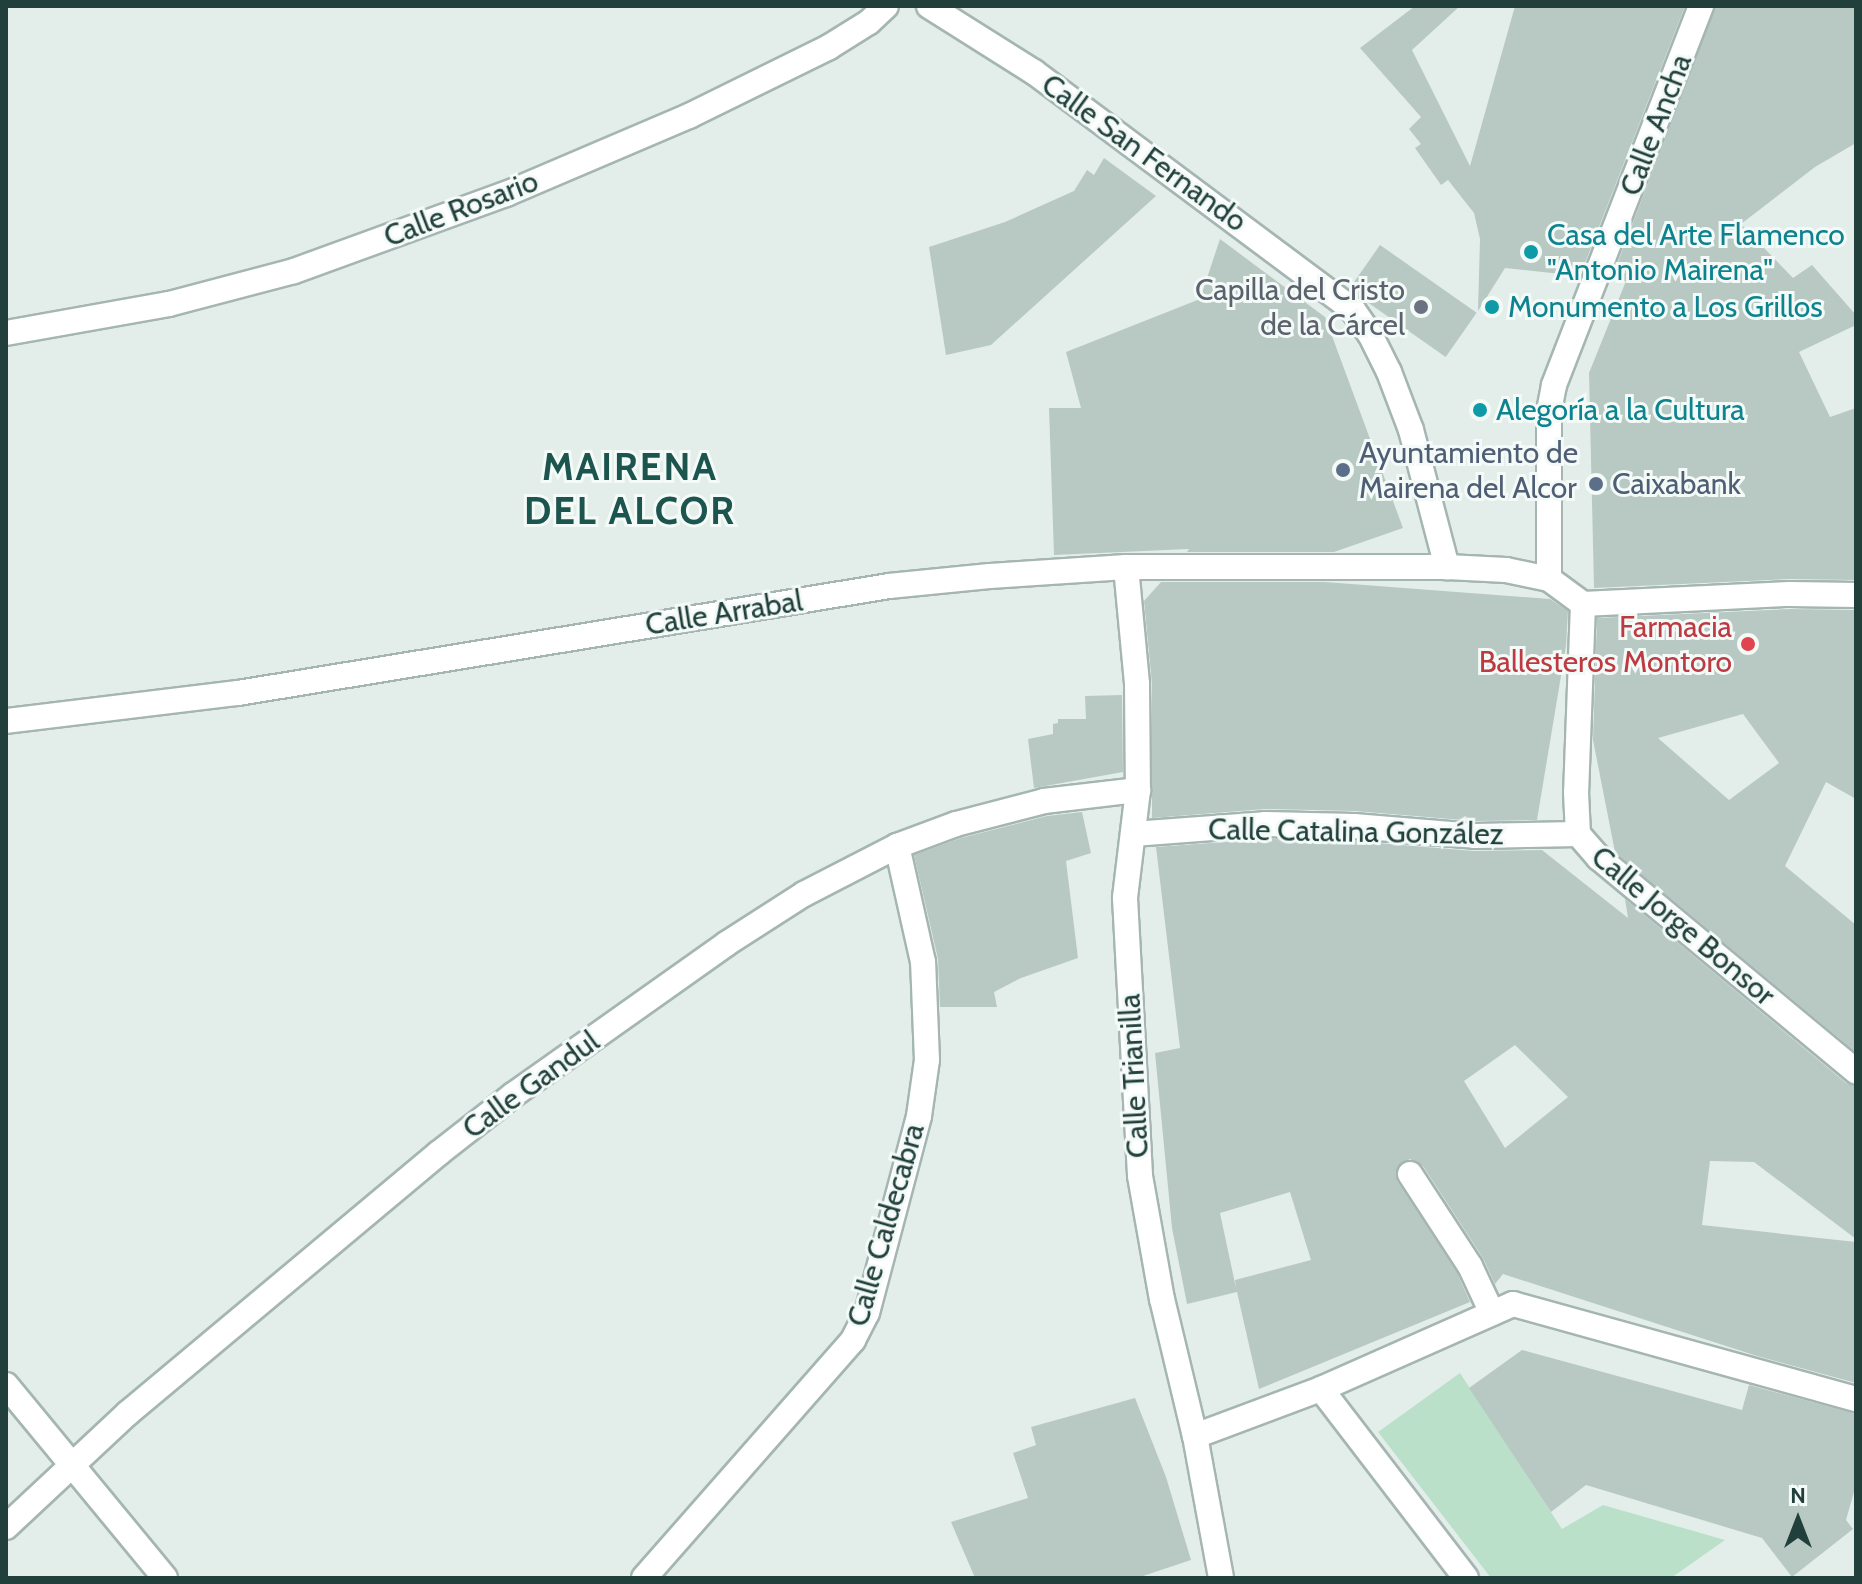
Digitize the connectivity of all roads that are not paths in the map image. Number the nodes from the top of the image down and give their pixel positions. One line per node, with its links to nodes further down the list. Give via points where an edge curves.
1 (886, 6): 4 (street, Calle Rosario, via 829,47 703,110 506,194 294,271 169,304)
2 (929, 6): 6 (street, Calle San Fernando, via 1034,72 1353,310 1389,372 1411,430)
3 (1701, 6): 7 (street, Calle Ancha, via 1554,385 1549,411)
4 (6, 333)
5 (1126, 567): 6 (street, Calle Arrabal); 10 (street, Calle Arrabal, via 889,586 238,693); 11 (street, Calle Trianilla, via 1137,684)
6 (1447, 567): 7 (street, Calle Arrabal)
7 (1549, 579): 9 (street)
8 (1856, 595): 9 (street)
9 (1583, 604): 13 (street, Calle Jorge Bonsor)
10 (6, 721)
11 (1138, 790): 12 (street, Calle Trianilla); 14 (street, Calle Gandul, via 1044,801)
12 (1133, 834): 13 (street, Calle Catalina González, via 1265,824 1475,836); 21 (street, Calle Trianilla, via 1125,898 1140,1176)
13 (1578, 834): 15 (street, Calle Jorge Bonsor, via 1599,858)
14 (897, 846): 22 (street, Calle Gandul, via 804,894 726,944 513,1095); 25 (street, Calle Caldecabra, via 923,962 927,1060 919,1116 867,1313 853,1340)
15 (1856, 1071)
16 (1410, 1174): 17 (street, via 1470,1266)
17 (1492, 1313): 19 (street); 20 (street, via 1513,1304)
18 (6, 1385): 22 (street)
19 (1321, 1389): 21 (street); 27 (street)
20 (1856, 1399)
21 (1195, 1436): 26 (street, Calle Trianilla)
22 (71, 1463): 23 (street, Calle Gandul); 24 (street)
23 (6, 1527)
24 (165, 1578)
25 (644, 1578)
26 (1221, 1578)
27 (1466, 1578)

